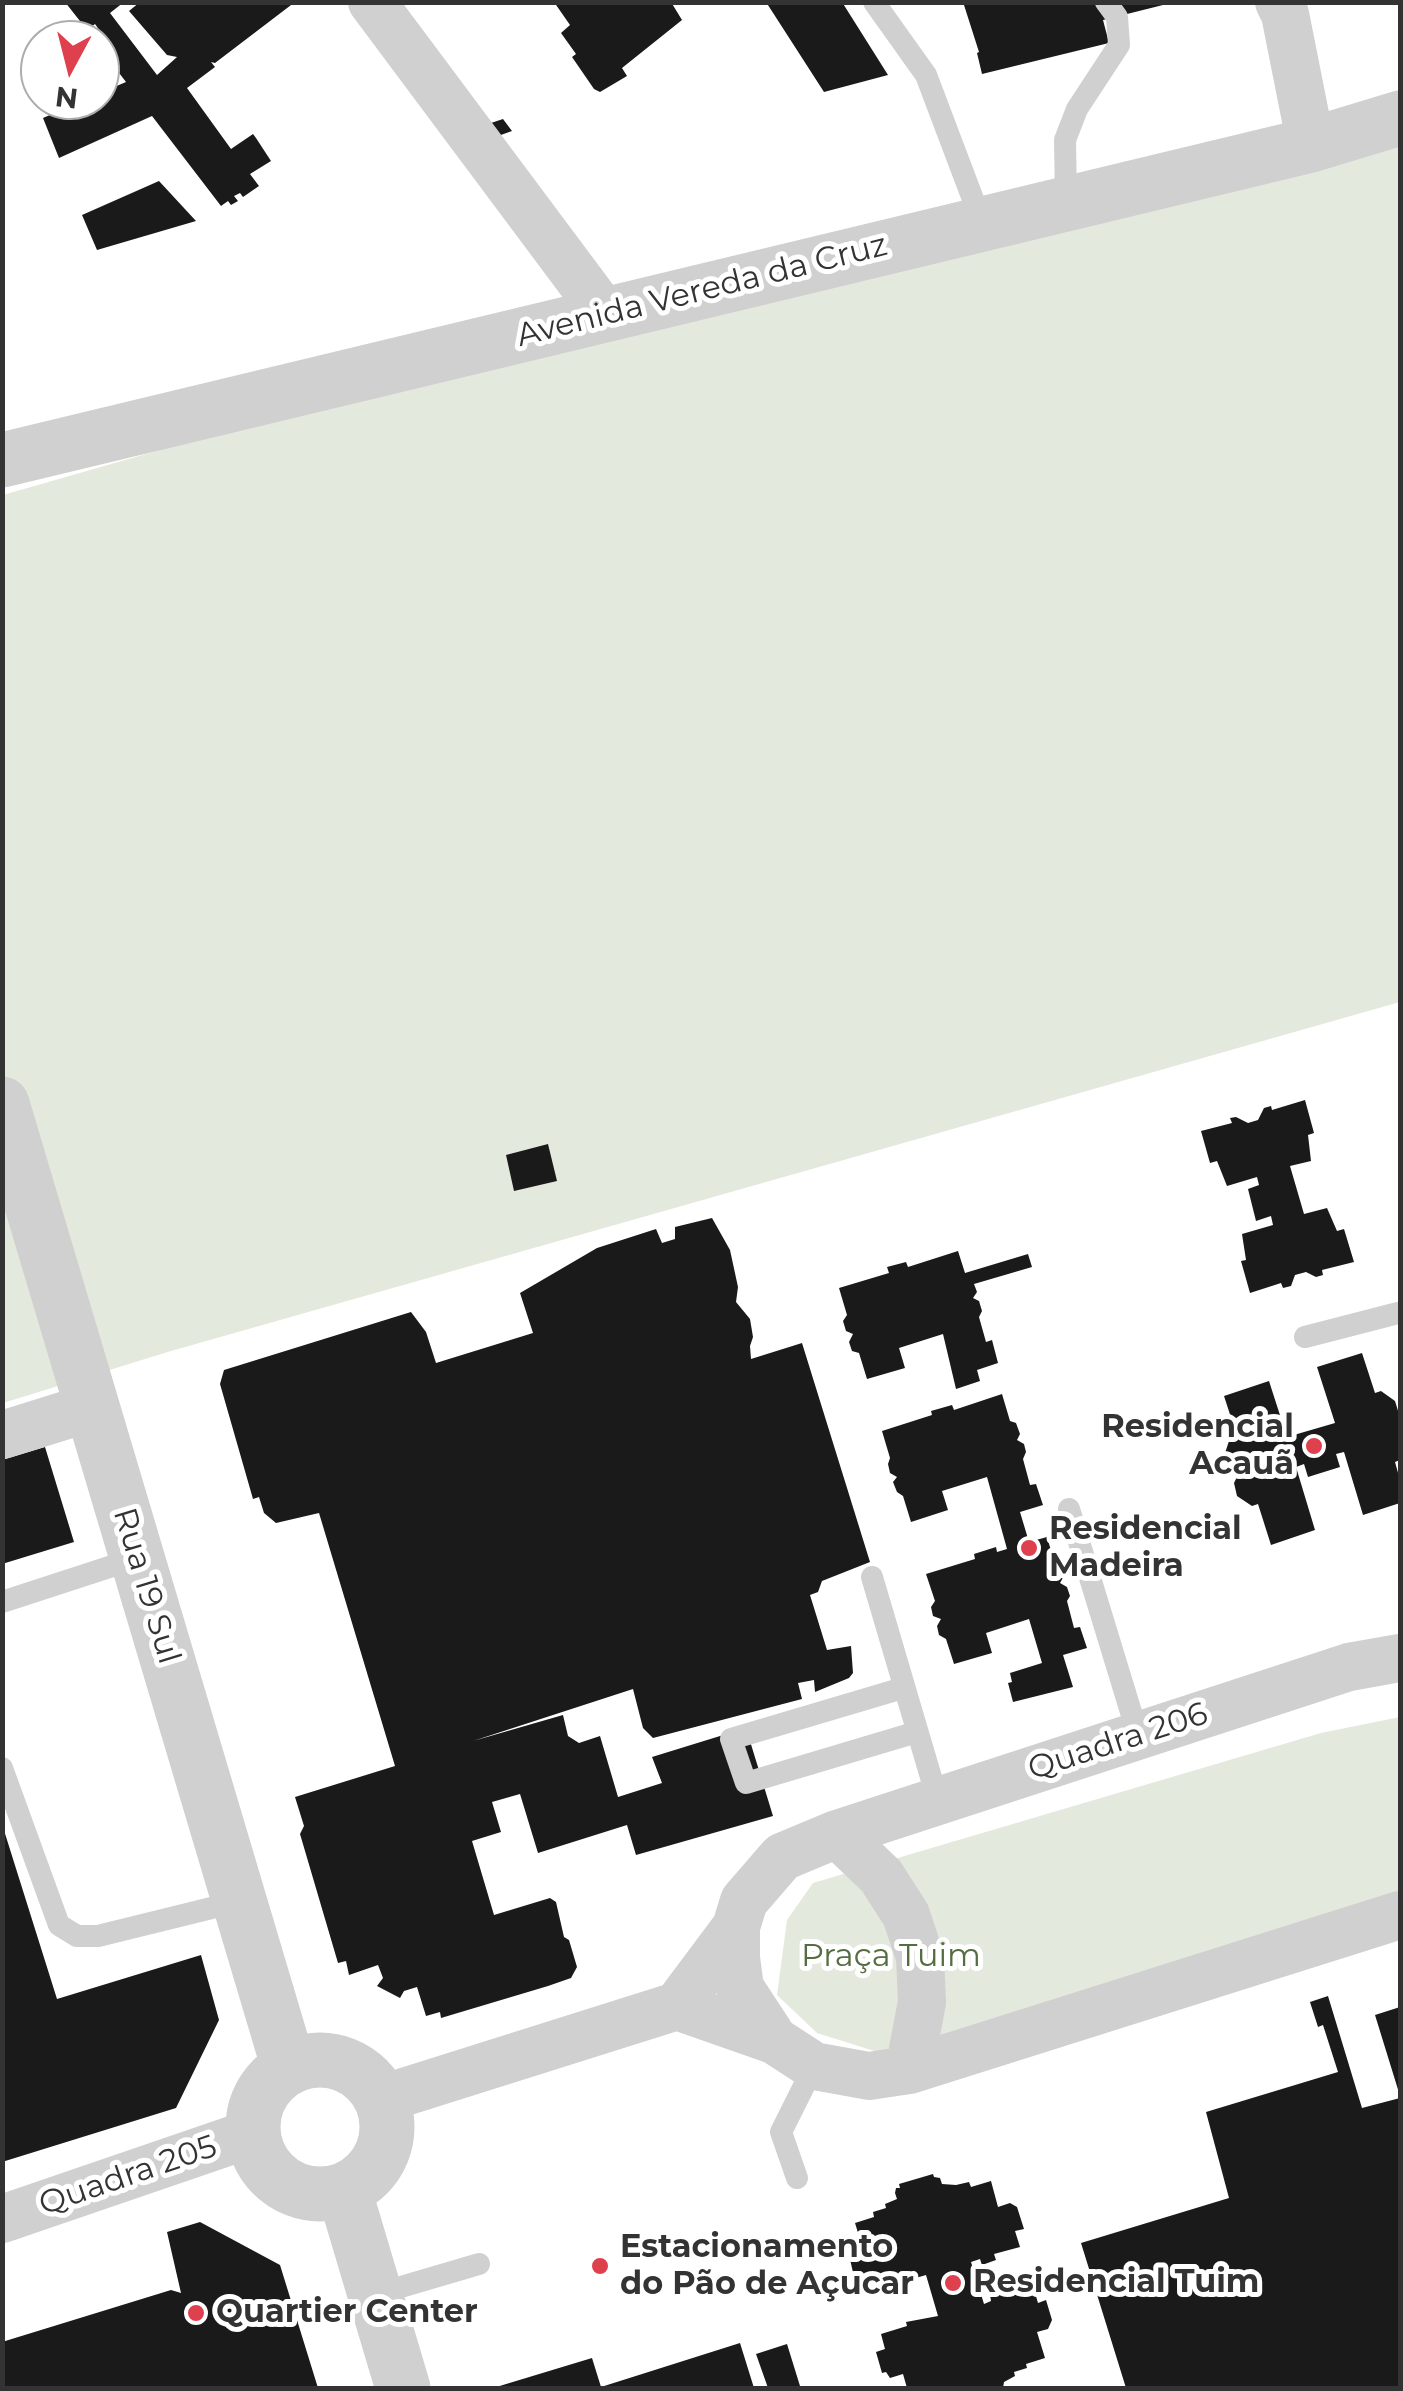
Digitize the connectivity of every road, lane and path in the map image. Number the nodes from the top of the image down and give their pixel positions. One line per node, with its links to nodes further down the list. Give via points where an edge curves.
1 (372, 2): 9 (street)
2 (874, 2): 8 (lane, via 926,75)
3 (1106, 2): 7 (lane, via 1117,16 1119,45 1065,140)
4 (1279, 2): 6 (street)
5 (1400, 118): 6 (street, Avenida Vereda da Cruz)
6 (1311, 145): 7 (street, Avenida Vereda da Cruz)
7 (1066, 204): 8 (street, Avenida Vereda da Cruz)
8 (982, 223): 9 (street, Avenida Vereda da Cruz)
9 (605, 314): 10 (street, Avenida Vereda da Cruz)
10 (7, 455)
11 (2, 1104): 14 (street, Rua 19 Sul)
12 (1398, 1313): 13 (lane)
13 (1305, 1338)
14 (92, 1407): 15 (street); 17 (street, Rua 19 Sul)
15 (2, 1435)
16 (1069, 1509): 23 (lane)
17 (137, 1558): 19 (lane); 27 (street, Rua 19 Sul)
18 (872, 1577): 21 (lane)
19 (2, 1602)
20 (1400, 1658): 23 (street, Quadra 206, via 1349,1667)
21 (903, 1688): 22 (lane); 22 (lane, via 732,1739 746,1782)
22 (917, 1732): 25 (lane)
23 (1138, 1735): 25 (street, Quadra 206)
24 (2, 1768): 27 (lane, via 59,1926 98,1936)
25 (938, 1801): 26 (street, Quadra 206)
26 (838, 1834): 29 (street, Quadra 206, via 782,1857 744,1901); 34 (street, via 881,1876 906,1915 920,1957 922,2002)
27 (240, 1901): 33 (street, Rua 19 Sul)
28 (1400, 1916): 34 (street)
29 (736, 1927): 30 (street, Quadra 206); 31 (street, via 740,1988)
30 (677, 2006): 31 (street); 35 (street)
31 (774, 2040): 32 (street)
32 (814, 2066): 34 (street, via 869,2076); 37 (lane, via 782,2132)
33 (289, 2068): 35 (street, via 332,2061 352,2068); 36 (street, via 261,2095)
34 (909, 2070)
35 (382, 2099): 38 (street, via 386,2142 378,2163)
36 (253, 2133): 38 (street, via 268,2171 284,2184 304,2192); 39 (street, Quadra 205)
37 (797, 2178)
38 (344, 2190): 41 (street)
39 (2, 2219)
40 (479, 2264): 41 (lane)
41 (376, 2294): 42 (street)
42 (402, 2388)

